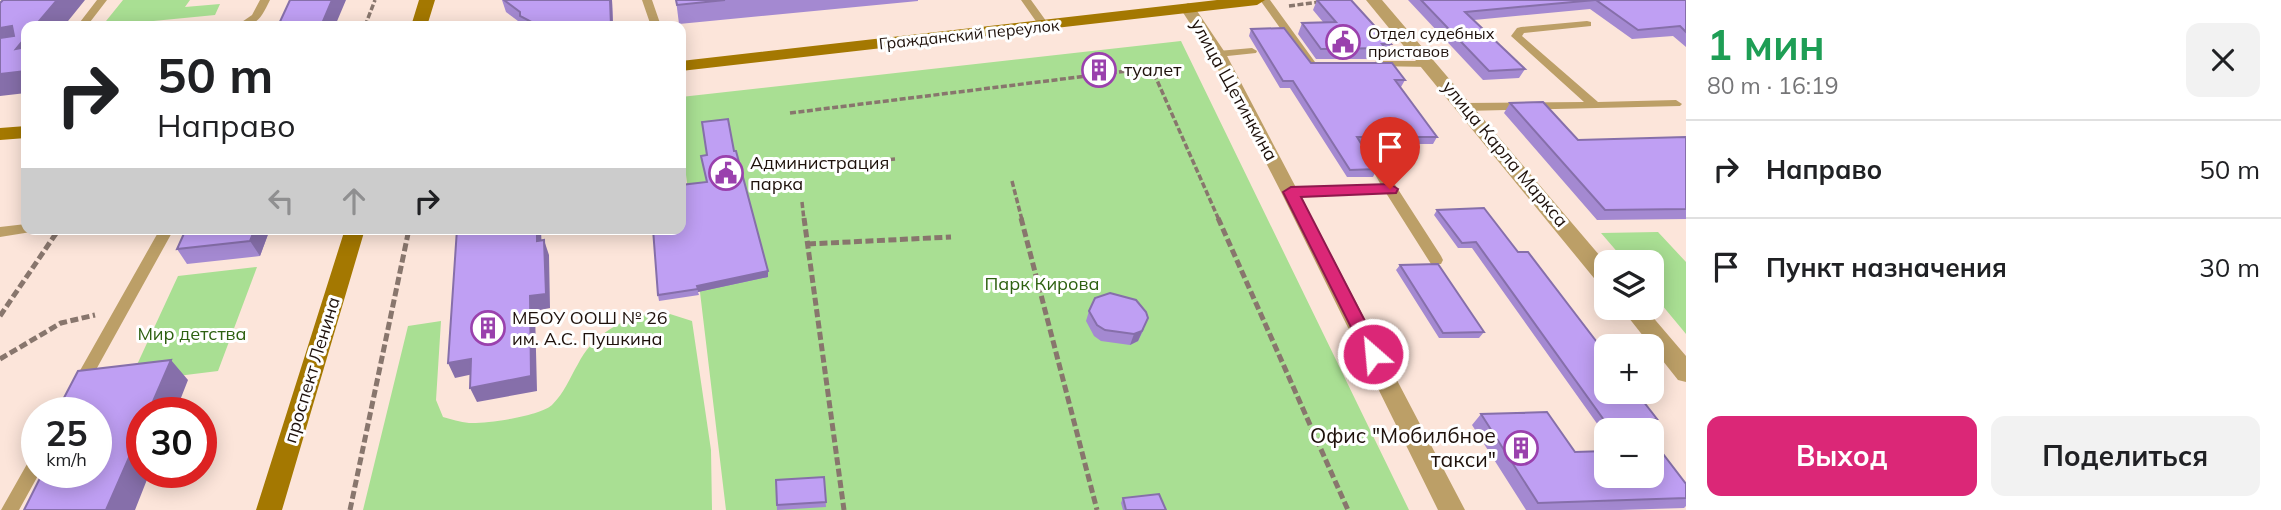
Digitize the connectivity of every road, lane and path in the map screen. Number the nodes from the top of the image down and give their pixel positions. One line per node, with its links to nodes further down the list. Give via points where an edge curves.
1 (102, 0): 11 (lane)
2 (265, 0): 12 (lane)
3 (375, 0): 13 (path)
4 (427, 0): 14 (street)
5 (647, 0): 15 (lane)
6 (1026, 0): 17 (lane)
7 (1257, 0): 10 (street, Гражданский переулок)
8 (1265, 0): 22 (lane, via 1312,65)
9 (1374, 0): 20 (street, улица Карла Маркса)
10 (1188, 8): 17 (street, Гражданский переулок); 19 (street, улица Щетинкина)
11 (86, 21)
12 (250, 21)
13 (367, 21)
14 (421, 21)
15 (654, 21)
16 (1587, 24): 25 (lane, via 1521,30 1516,36)
17 (1045, 26): 21 (street, Гражданский переулок)
18 (1252, 51): 19 (lane)
19 (1218, 54): 35 (street, улица Щетинкина)
20 (1430, 64): 23 (lane); 26 (street, улица Карла Маркса)
21 (686, 65)
22 (1337, 65)
23 (1361, 65)
24 (1676, 104): 25 (lane)
25 (1595, 105): 26 (lane)
26 (1465, 107): 46 (street, улица Карла Маркса)
27 (790, 113): 59 (path, via 1135,71 1156,78)
28 (21, 132): 29 (street)
29 (0, 134)
30 (1370, 155): 34 (lane)
31 (895, 159): 32 (path)
32 (797, 167)
33 (1012, 181): 58 (path)
34 (1390, 189): 35 (lane); 45 (lane)
35 (1291, 192): 60 (street, улица Щетинкина)
36 (802, 202): 44 (path)
37 (21, 230): 38 (lane)
38 (0, 232)
39 (55, 235): 48 (path)
40 (164, 235): 47 (lane)
41 (353, 235): 55 (street, проспект Ленина)
42 (408, 235): 56 (path)
43 (951, 237): 44 (path)
44 (808, 244): 57 (path)
45 (1436, 260)
46 (1594, 263)
47 (123, 309): 50 (path, via 61,323); 52 (lane)
48 (0, 316)
49 (1642, 320): 51 (street)
50 (0, 359)
51 (1686, 373)
52 (73, 397)
53 (22, 488): 54 (lane)
54 (9, 510)
55 (269, 510)
56 (350, 510)
57 (844, 510)
58 (1097, 510)
59 (1348, 510)
60 (1452, 510)

